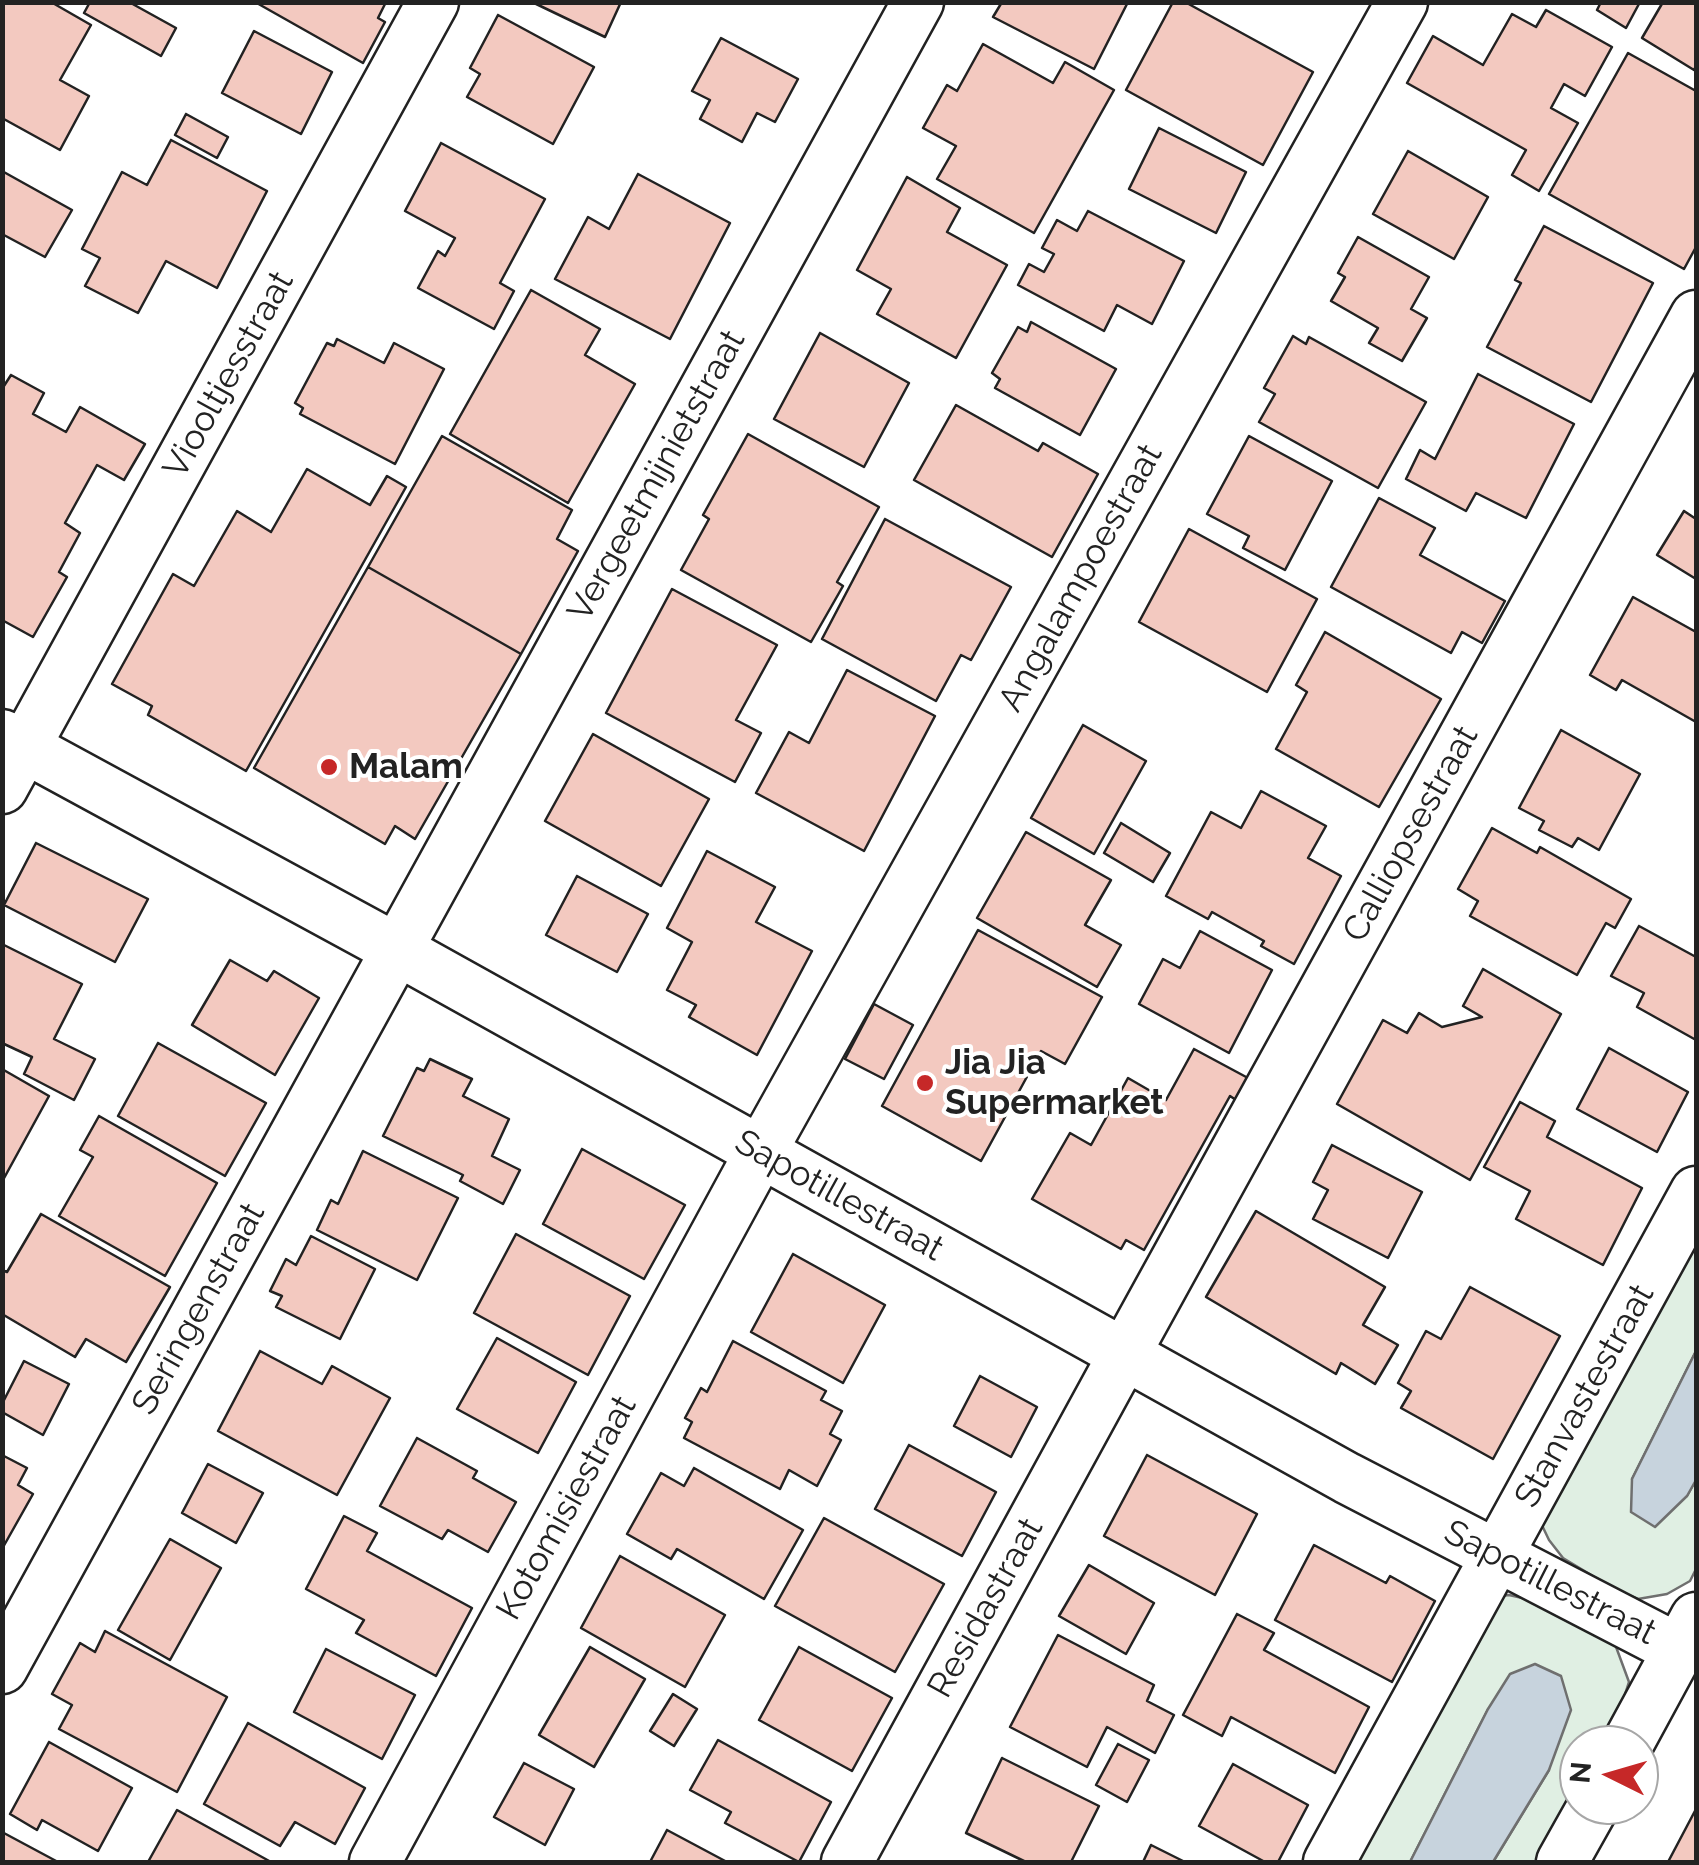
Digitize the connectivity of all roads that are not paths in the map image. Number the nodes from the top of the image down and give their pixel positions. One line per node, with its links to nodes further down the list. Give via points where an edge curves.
1 (433, 2): 5 (street, Viooltjesstraat)
2 (918, 2): 6 (street, Vergeetmijnietstraat)
3 (1402, 2): 7 (street, Angalampoestraat)
4 (1696, 316): 9 (street, Calliopsestraat)
5 (10, 757): 6 (street, Sapotillestraat)
6 (396, 950): 7 (street, Sapotillestraat); 12 (street, Seringenstraat)
7 (760, 1153): 9 (street, Sapotillestraat); 15 (street, Kotomisiestraat)
8 (1696, 1192): 10 (street, Stanvastestraat)
9 (1125, 1353): 10 (street, Sapotillestraat); 16 (street, Residastraat)
10 (1497, 1557): 11 (street, Sapotillestraat); 17 (street, Stanvastestraat)
11 (1688, 1634): 13 (street)
12 (2, 1668)
13 (1637, 1725)
14 (1583, 1825): 18 (street)
15 (375, 1862)
16 (847, 1862)
17 (1329, 1862)
18 (1562, 1862)

